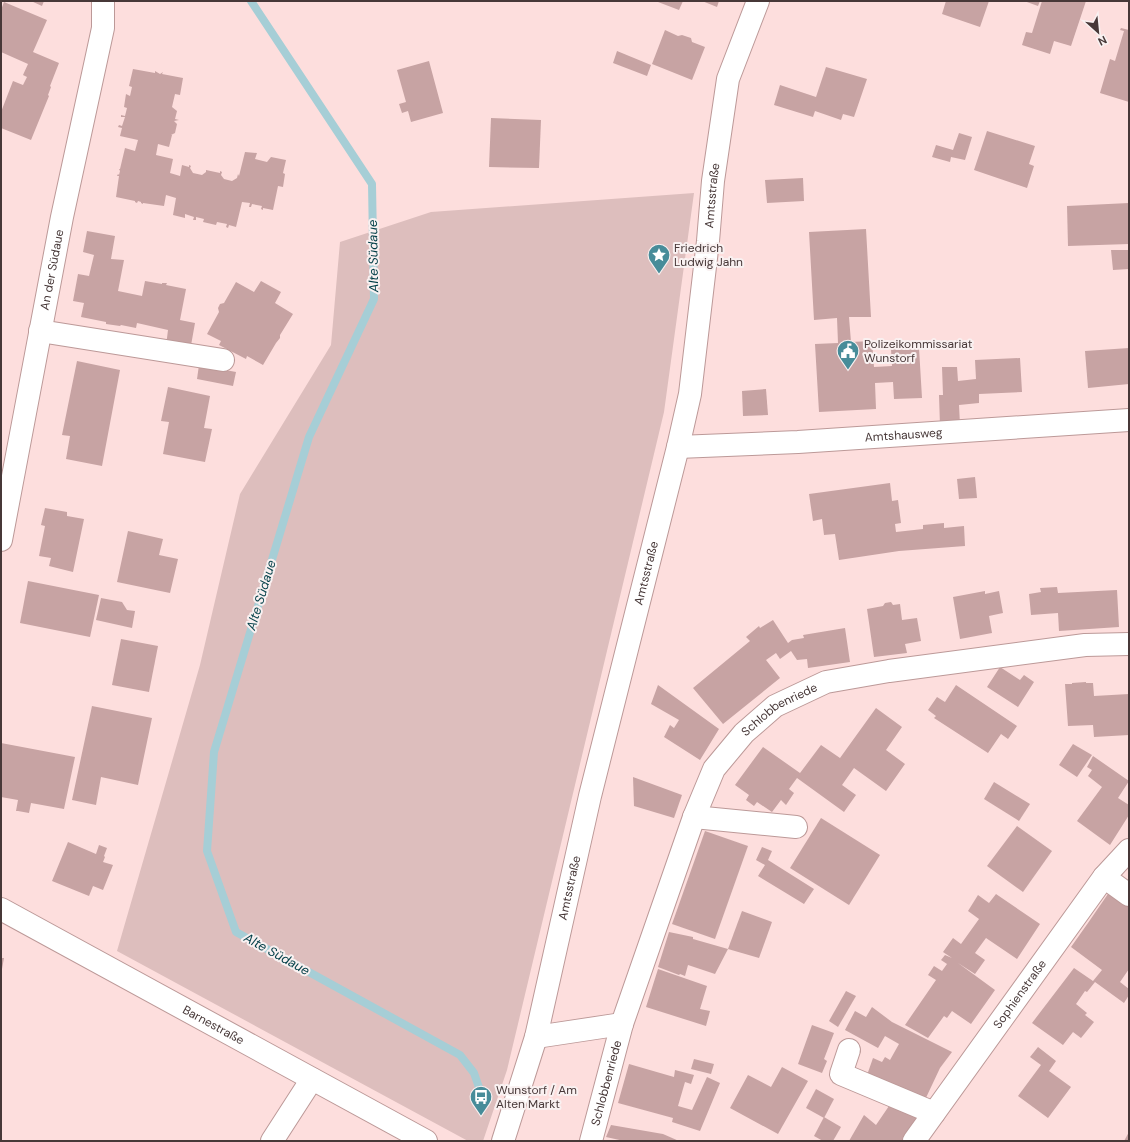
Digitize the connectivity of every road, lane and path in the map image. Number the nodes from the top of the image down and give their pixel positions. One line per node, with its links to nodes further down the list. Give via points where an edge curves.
1 (103, 1): 3 (street, An der Südaue, via 103,28)
2 (758, 1): 6 (street, Amtsstraße, via 728,79 712,181 708,241 690,394)
3 (40, 331): 4 (street); 7 (street, An der Südaue)
4 (223, 360)
5 (1129, 420): 6 (street, Amtshausweg)
6 (678, 448): 17 (street, Amtsstraße, via 590,796)
7 (9, 451): 8 (street, An der Südaue)
8 (1, 540)
9 (1129, 644): 10 (street, Schlobbenriede, via 1085,645 826,682 775,706 744,734 714,769)
10 (694, 817): 11 (street); 16 (street, Schlobbenriede)
11 (796, 827)
12 (1129, 850): 13 (street, Sophienstraße)
13 (1104, 877): 14 (street); 20 (street, Sophienstraße)
14 (1129, 896)
15 (1, 909): 19 (street, Barnestraße)
16 (622, 1024): 17 (street, Schlobbenriede); 24 (street, Schlobbenriede)
17 (536, 1037): 23 (street, Amtsstraße)
18 (849, 1050): 20 (street, via 841,1074)
19 (312, 1079): 21 (street); 22 (street, Barnestraße)
20 (934, 1113): 25 (street, Sophienstraße)
21 (272, 1141)
22 (426, 1141)
23 (503, 1141)
24 (591, 1141)
25 (914, 1141)

